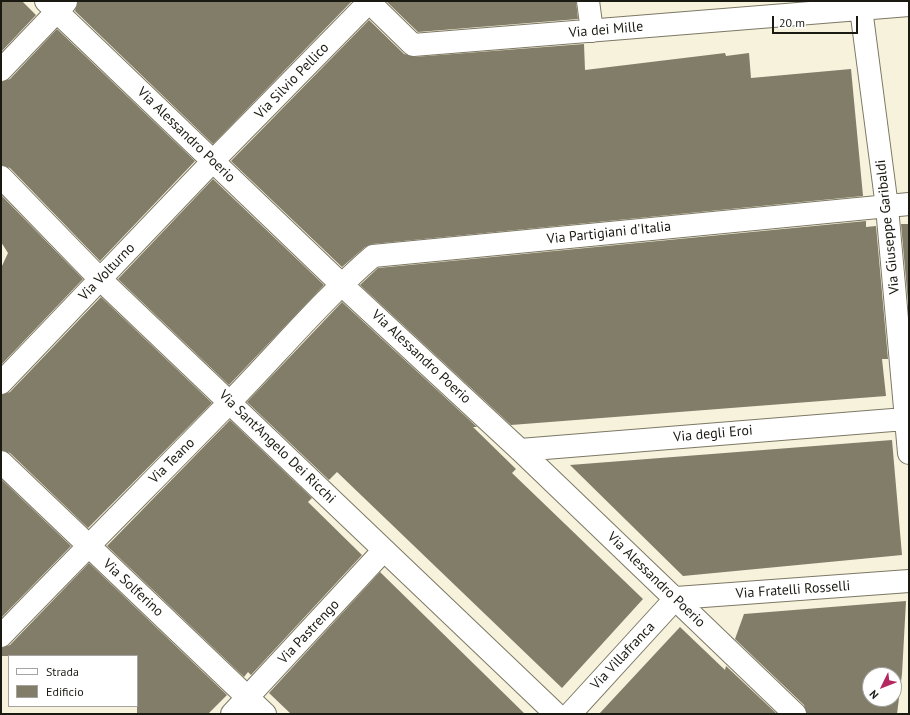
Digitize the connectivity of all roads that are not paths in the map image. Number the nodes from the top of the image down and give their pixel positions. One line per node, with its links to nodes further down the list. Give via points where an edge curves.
1 (369, 1): 6 (street, Via dei Mille, via 413,45); 8 (street, Via Silvio Pellico)
2 (588, 1): 6 (street)
3 (57, 5): 7 (street); 8 (street, Via Alessandro Poerio)
4 (860, 5): 5 (street, Via dei Mille); 6 (street, Via dei Mille); 11 (street, Via Giuseppe Garibaldi)
5 (909, 5)
6 (592, 31)
7 (1, 70)
8 (213, 161): 12 (street, Via Volturno); 13 (street, Via Alessandro Poerio)
9 (1, 177): 12 (street, Via Sant'Angelo Dei Ricchi)
10 (909, 204): 11 (street, Via Partigiani d'Italia)
11 (887, 207): 13 (street, Via Partigiani d'Italia, via 373,256); 14 (street, Via Giuseppe Garibaldi)
12 (100, 279): 15 (street, Via Volturno); 16 (street, Via Sant'Angelo Dei Ricchi)
13 (342, 284): 16 (street, Via Teano); 18 (street, Via Alessandro Poerio)
14 (903, 322): 17 (street, Via Giuseppe Garibaldi)
15 (1, 383)
16 (230, 402): 21 (street, Via Teano); 22 (street, Via Sant'Angelo Dei Ricchi)
17 (905, 419): 18 (street, Via degli Eroi); 19 (street, Via Giuseppe Garibaldi)
18 (520, 450): 24 (street, Via Alessandro Poerio)
19 (909, 453)
20 (1, 462): 21 (street, Via Solferino)
21 (87, 546): 25 (street, Via Teano); 26 (street, Via Solferino)
22 (384, 550): 26 (street, Via Pastrengo); 29 (street, Via Sant'Angelo Dei Ricchi)
23 (909, 581): 24 (street, Via Fratelli Rosselli)
24 (676, 598): 30 (street, Via Villafranca); 31 (street, Via Alessandro Poerio)
25 (1, 636)
26 (248, 698): 27 (street, Via Pastrengo); 28 (street, Via Solferino)
27 (232, 714)
28 (265, 714)
29 (556, 714)
30 (570, 714)
31 (795, 714)

